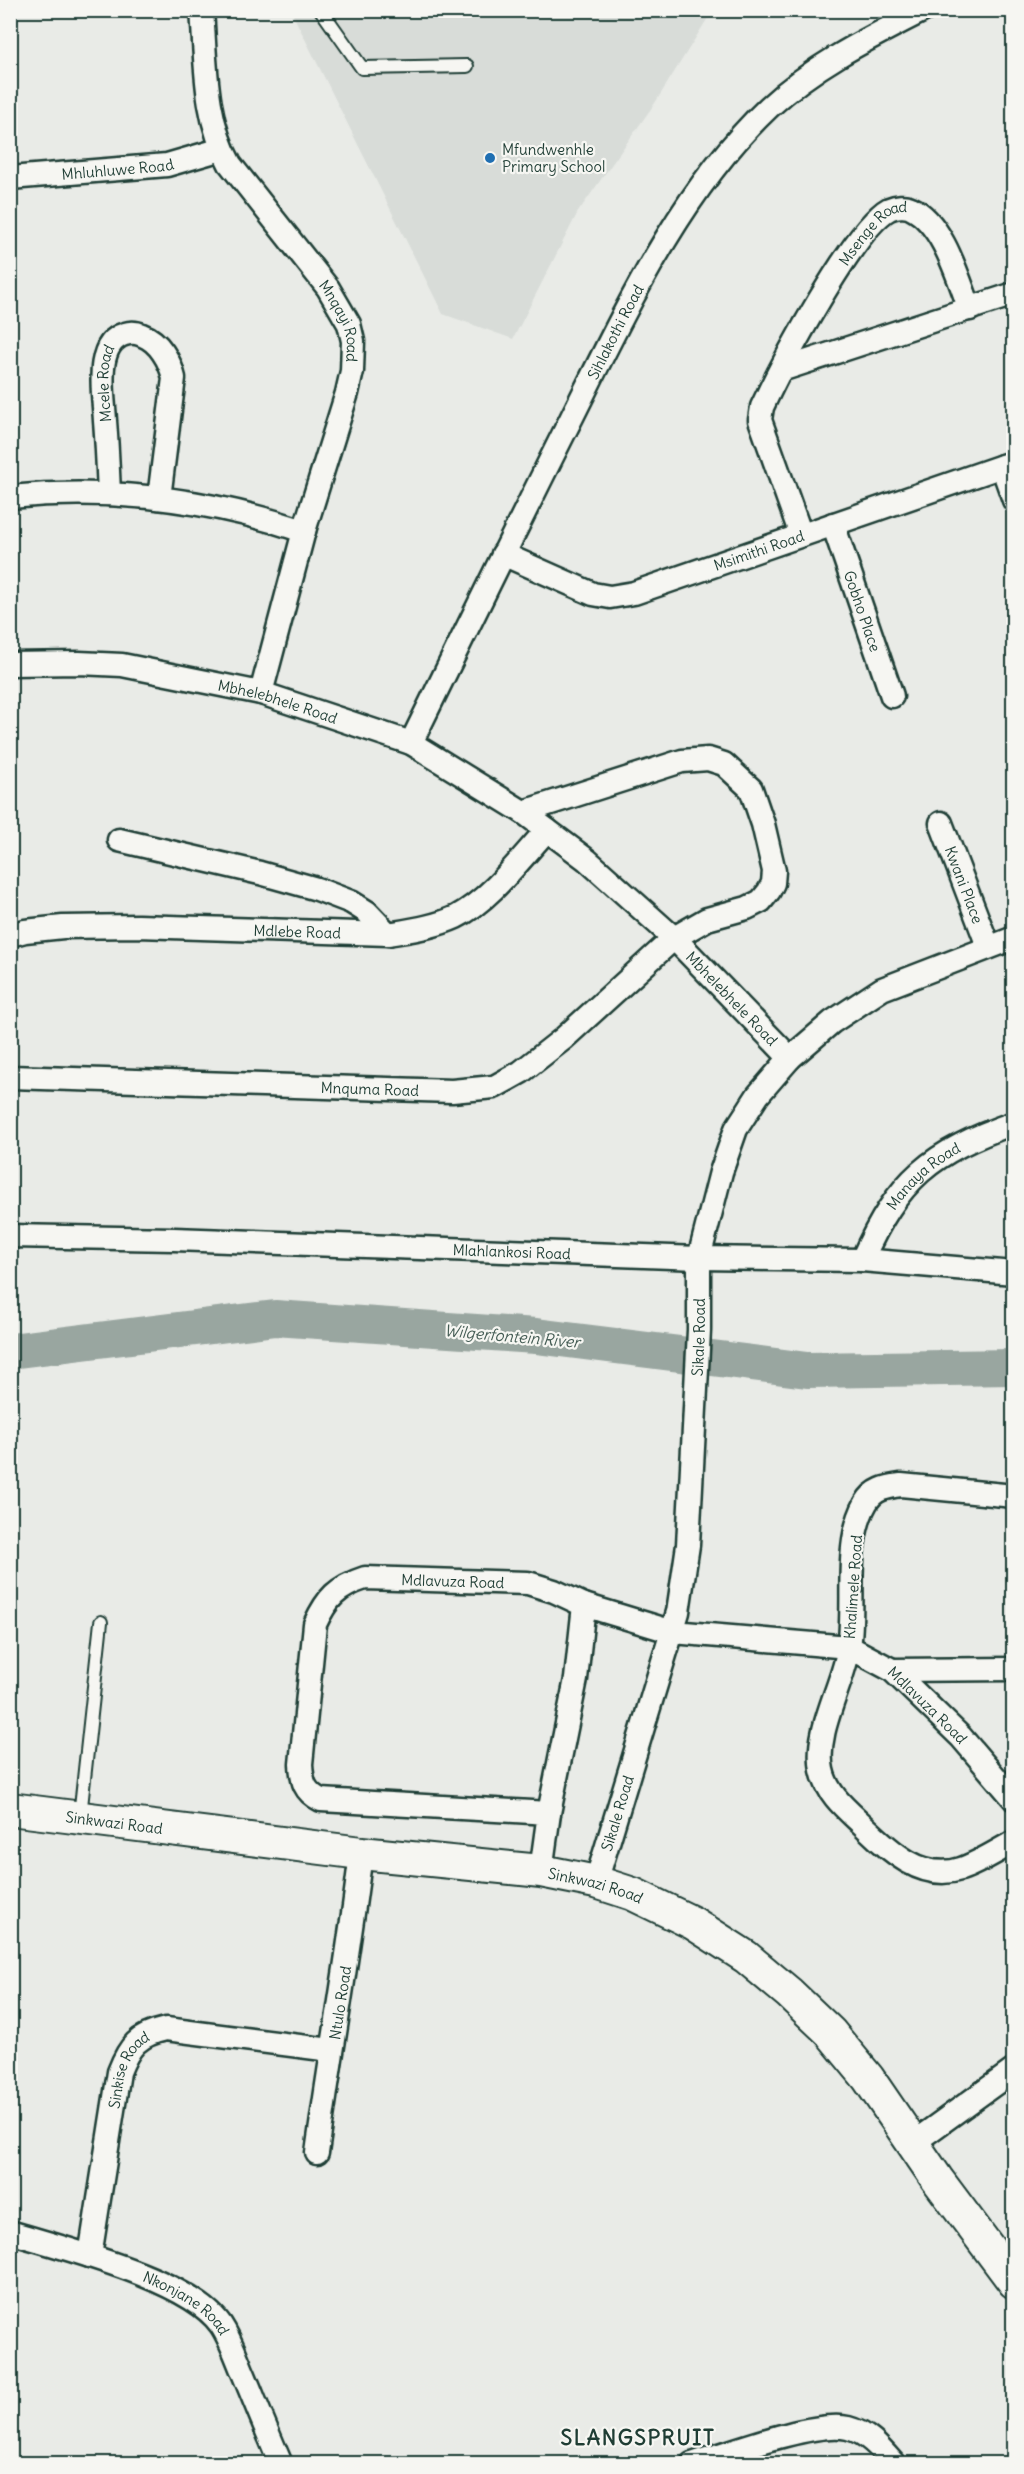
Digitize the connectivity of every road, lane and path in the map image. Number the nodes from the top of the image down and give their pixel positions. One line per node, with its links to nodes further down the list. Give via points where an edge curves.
1 (202, 10): 5 (street, Mnqayi Road, via 209,99)
2 (321, 10): 4 (lane, via 362,68)
3 (924, 10): 18 (street, Sihlakothi Road, via 813,71 768,108 726,155 680,216 647,272)
4 (467, 66)
5 (222, 149): 6 (street, Mhluhluwe Road, via 168,165); 16 (street, Mnqayi Road, via 328,288 350,324 352,371)
6 (10, 178)
7 (1014, 294): 8 (street)
8 (970, 309): 9 (street); 9 (street, Msenge Road, via 933,227 910,207 890,209 860,237)
9 (781, 370): 17 (street, Msenge Road, via 762,407 760,420)
10 (1008, 464): 14 (street); 15 (street, Msimithi Road)
11 (109, 494): 12 (street); 13 (street); 13 (street, Mcele Road, via 102,375 111,342 131,333 149,338 170,364 174,378)
12 (10, 497)
13 (159, 498): 16 (street, via 220,507)
14 (1014, 500)
15 (833, 524): 17 (street, Msimithi Road); 21 (street, Gobho Place)
16 (304, 531): 20 (street, Mnqayi Road)
17 (801, 535): 18 (street, Msimithi Road, via 634,593 610,597 593,594)
18 (503, 554): 22 (street, Sihlakothi Road)
19 (10, 664): 20 (street, Mbhelebhele Road, via 122,665)
20 (261, 693): 22 (street, Mbhelebhele Road)
21 (892, 696)
22 (411, 743): 23 (street, Mbhelebhele Road)
23 (523, 812): 25 (street, Mbhelebhele Road); 29 (street, Mbhelebhele Road, via 682,761 708,759 724,764 751,789 774,871 773,883 761,901 707,919)
24 (941, 823): 31 (street, Kwani Place)
25 (547, 830): 27 (street, Mdlebe Road, via 475,905 435,925); 29 (street, Mbhelebhele Road)
26 (119, 840): 27 (street, via 317,889 367,912)
27 (388, 934): 28 (street, Mdlebe Road, via 138,926 63,927)
28 (10, 935)
29 (674, 938): 32 (street, Mbhelebhele Road); 33 (street, Mnquma Road, via 562,1039 521,1072 494,1087 452,1091)
30 (1014, 938): 31 (street, Sikale Road)
31 (988, 946): 32 (street, Sikale Road, via 882,988)
32 (789, 1058): 36 (street, Sikale Road, via 736,1129)
33 (10, 1077)
34 (1014, 1123): 37 (street, Manaya Road, via 955,1148 927,1165 888,1210)
35 (10, 1236): 36 (street, Mlahlankosi Road)
36 (699, 1258): 37 (street, Mlahlankosi Road); 42 (street, Sikale Road, via 688,1545)
37 (862, 1260): 38 (street, Mlahlankosi Road)
38 (1014, 1273)
39 (1014, 1496): 43 (street, Khalimele Road, via 901,1485 882,1488 872,1495 859,1519 854,1542)
40 (584, 1605): 42 (street, Mdlavuza Road); 48 (street, via 576,1679); 48 (street, Mdlavuza Road, via 528,1583 365,1578 332,1595 315,1624 301,1764 302,1781 312,1796 341,1802)
41 (101, 1622): 49 (lane)
42 (673, 1632): 43 (street, Mdlavuza Road); 53 (street, Sikale Road)
43 (849, 1647): 45 (street, Mdlavuza Road); 50 (street, via 820,1748 829,1790 843,1807 893,1852 919,1868 959,1870)
44 (1014, 1669): 45 (street)
45 (892, 1670): 46 (street, Mdlavuza Road, via 961,1737)
46 (1014, 1799)
47 (10, 1809): 49 (street, Sinkwazi Road)
48 (549, 1813): 52 (street)
49 (80, 1816): 51 (street, Sinkwazi Road)
50 (1014, 1842)
51 (361, 1853): 52 (street, Sinkwazi Road); 54 (street, Ntulo Road, via 349,1952)
52 (541, 1871): 53 (street, Sinkwazi Road)
53 (596, 1882): 56 (street, Sinkwazi Road, via 633,1894 693,1923 789,1993 830,2032)
54 (331, 2050): 57 (street, Ntulo Road); 59 (street, Sinkise Road, via 166,2029 140,2038 119,2072)
55 (1014, 2070): 56 (street)
56 (913, 2143): 60 (street, Sinkwazi Road)
57 (317, 2153)
58 (10, 2232): 59 (street, Nkonjane Road)
59 (90, 2256): 61 (street, Nkonjane Road, via 167,2286 207,2309 234,2352)
60 (1014, 2282)
61 (281, 2463)
62 (692, 2463): 63 (street, via 830,2426 863,2434)
63 (894, 2463)

